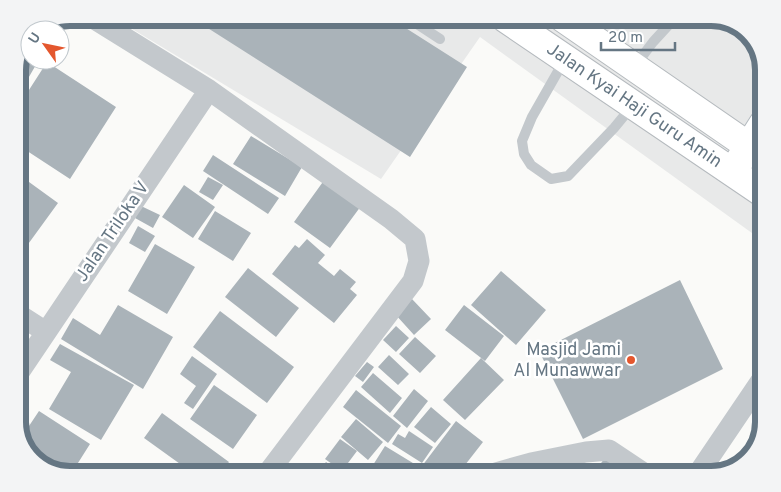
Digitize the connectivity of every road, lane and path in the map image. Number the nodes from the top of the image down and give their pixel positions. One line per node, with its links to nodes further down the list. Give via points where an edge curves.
1 (106, 26): 9 (street)
2 (420, 26): 6 (lane)
3 (516, 26): 7 (main road, Jalan Kyai Haji Guru Amin)
4 (575, 26): 8 (main road, Jalan Kyai Haji Guru Amin)
5 (668, 26): 8 (lane)
6 (440, 39)
7 (563, 64): 10 (main road, Jalan Kyai Haji Guru Amin); 10 (lane, via 532,117 522,142 524,154 531,165 551,179 568,176)
8 (634, 67): 11 (main road, Jalan Kyai Haji Guru Amin)
9 (209, 90): 16 (street, Jalan Triloka V); 19 (street, via 391,219 414,239 419,261 408,289)
10 (630, 108): 13 (main road, Jalan Kyai Haji Guru Amin)
11 (755, 140)
12 (755, 146): 13 (main road)
13 (733, 171): 14 (main road, Jalan Kyai Haji Guru Amin)
14 (755, 187)
15 (26, 319): 16 (street)
16 (46, 332): 17 (street, Jalan Triloka V)
17 (26, 362)
18 (755, 391): 22 (street)
19 (273, 466)
20 (520, 466): 21 (street, via 609,450)
21 (633, 466)
22 (704, 466)

